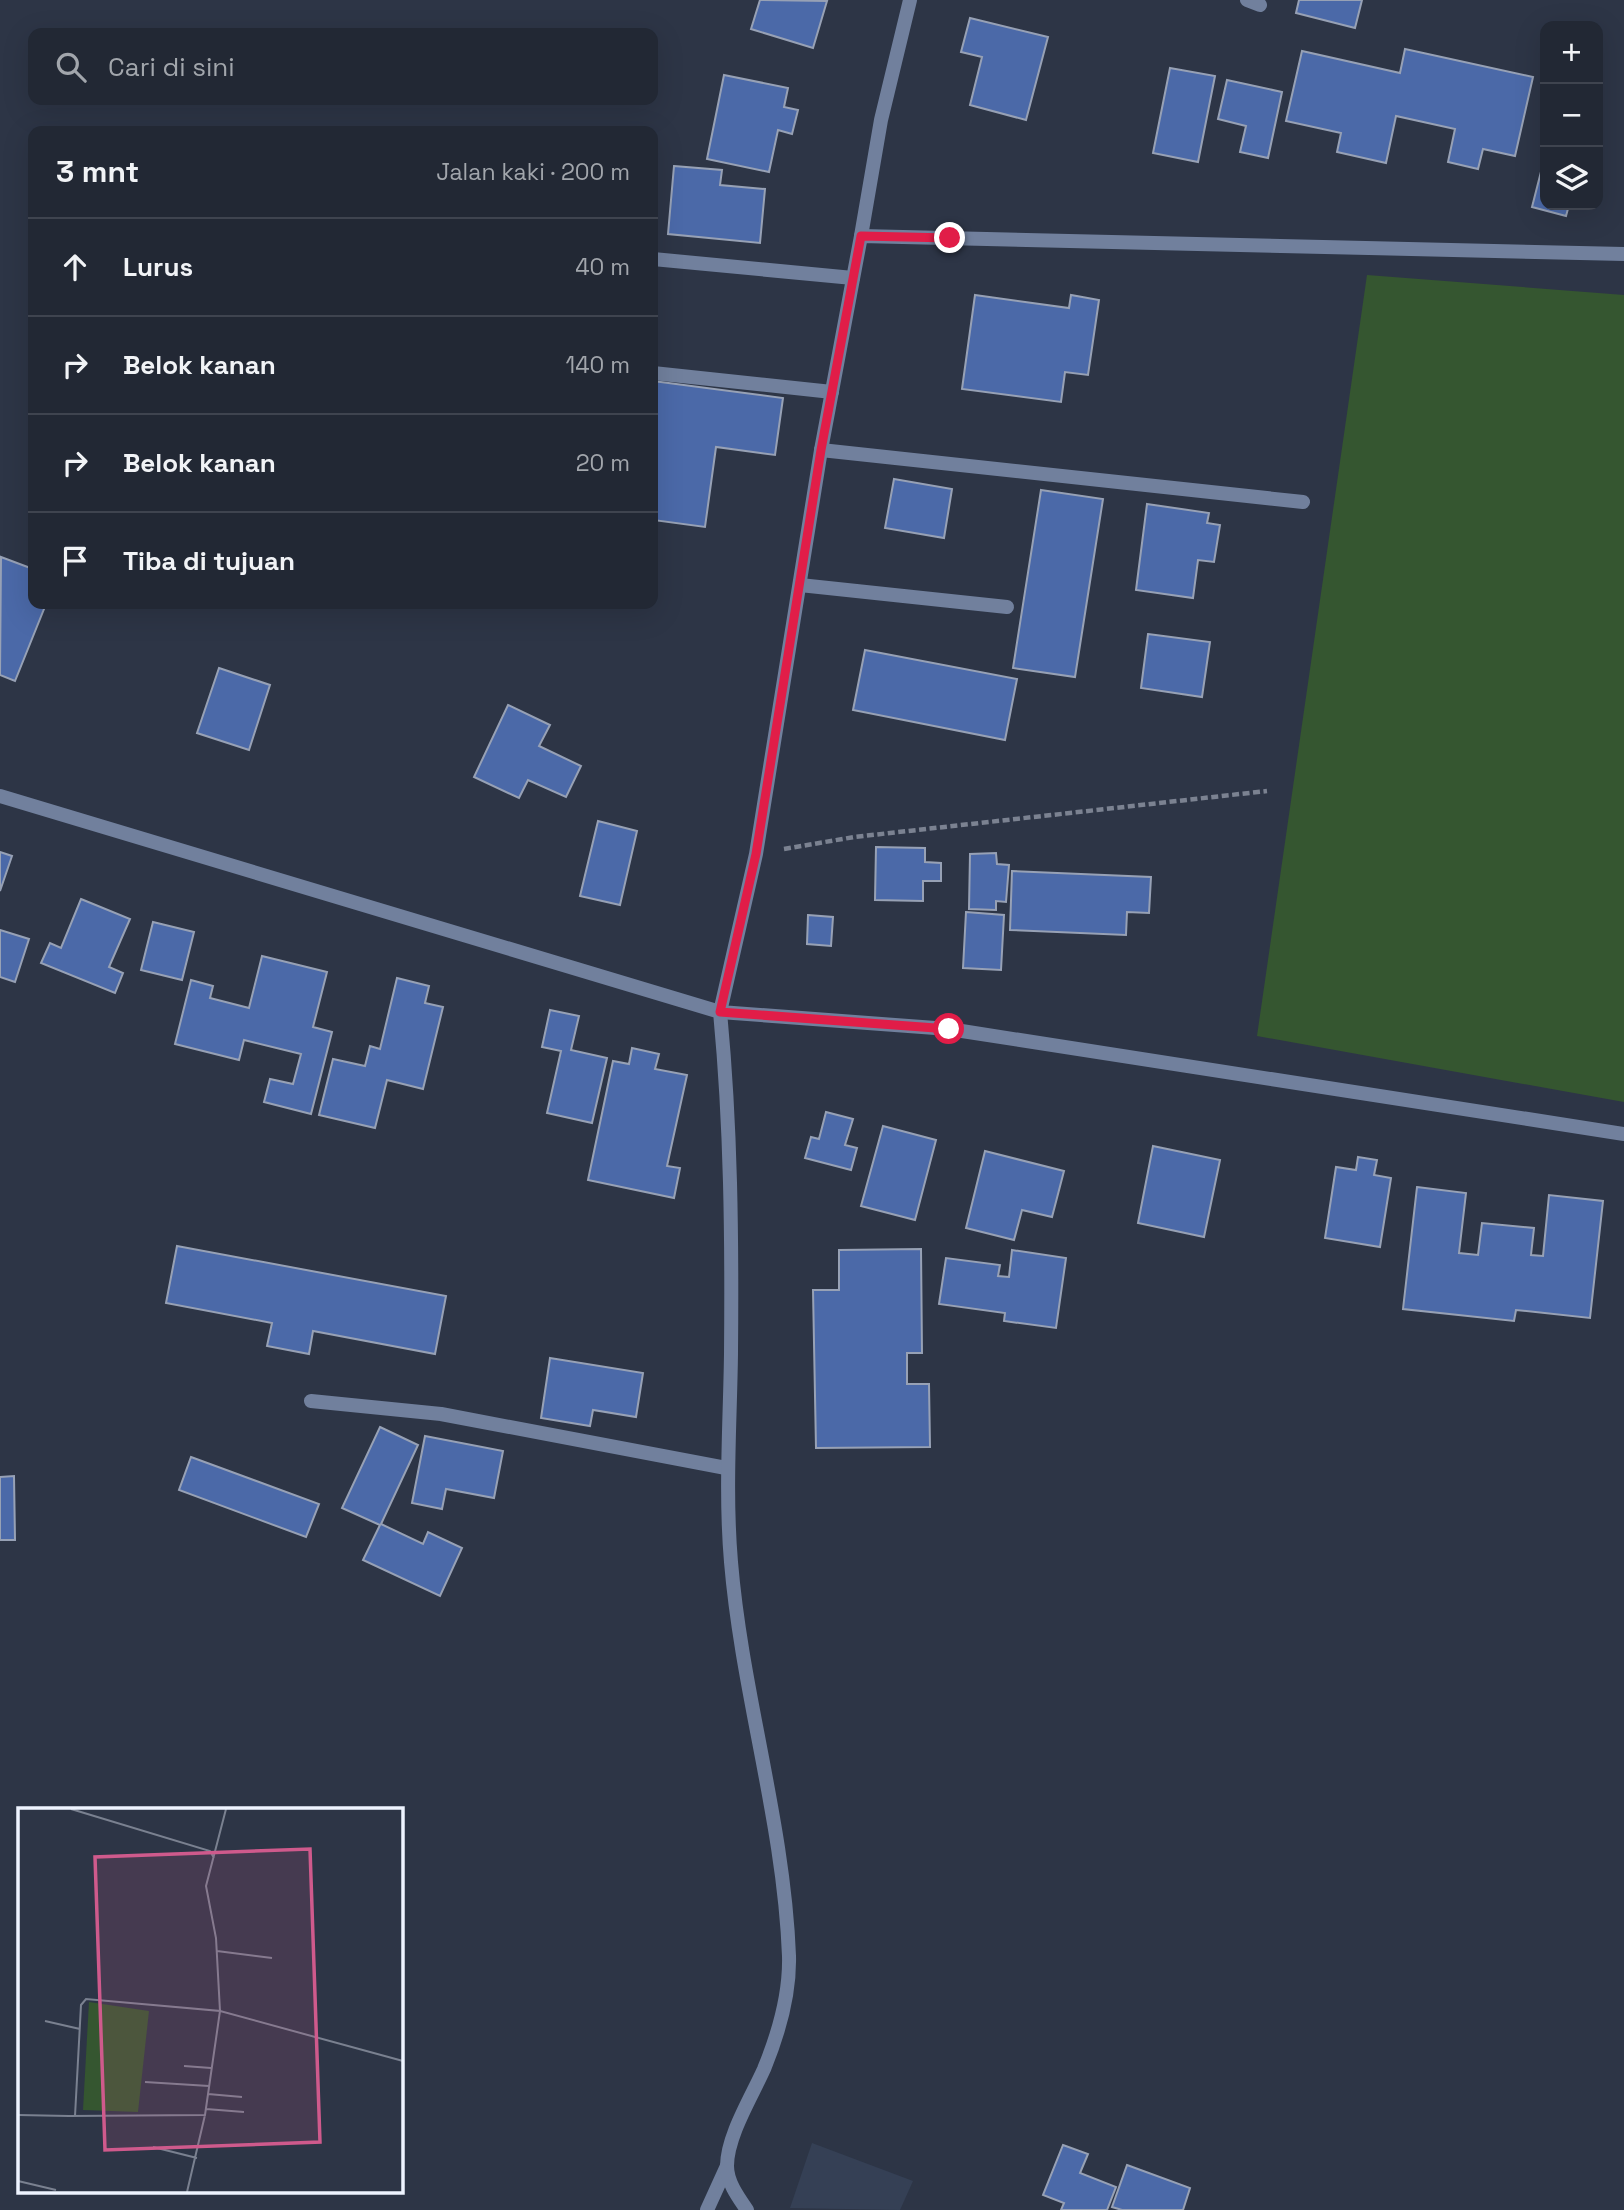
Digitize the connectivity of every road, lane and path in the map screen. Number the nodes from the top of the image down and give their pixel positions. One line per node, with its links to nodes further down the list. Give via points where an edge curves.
1 (910, 0): 2 (street, via 881,120)
2 (861, 236): 3 (street); 5 (street)
3 (1624, 254)
4 (658, 259): 5 (street)
5 (853, 278): 7 (street)
6 (658, 374): 7 (street)
7 (832, 392): 8 (street)
8 (821, 450): 9 (street); 10 (street)
9 (1303, 502)
10 (800, 585): 11 (street); 14 (street)
11 (1007, 607)
12 (1267, 791): 14 (path, via 854,837)
13 (0, 796): 15 (street)
14 (756, 854): 15 (street)
15 (720, 1012): 16 (street, via 949,1029); 18 (street, via 731,1145)
16 (1624, 1134)
17 (311, 1401): 18 (street, via 441,1413)
18 (726, 1468): 19 (street, via 731,1564 769,1798 789,1958 785,2000)
19 (727, 2166): 20 (street); 21 (street, via 734,2192)
20 (707, 2210)
21 (747, 2210)

